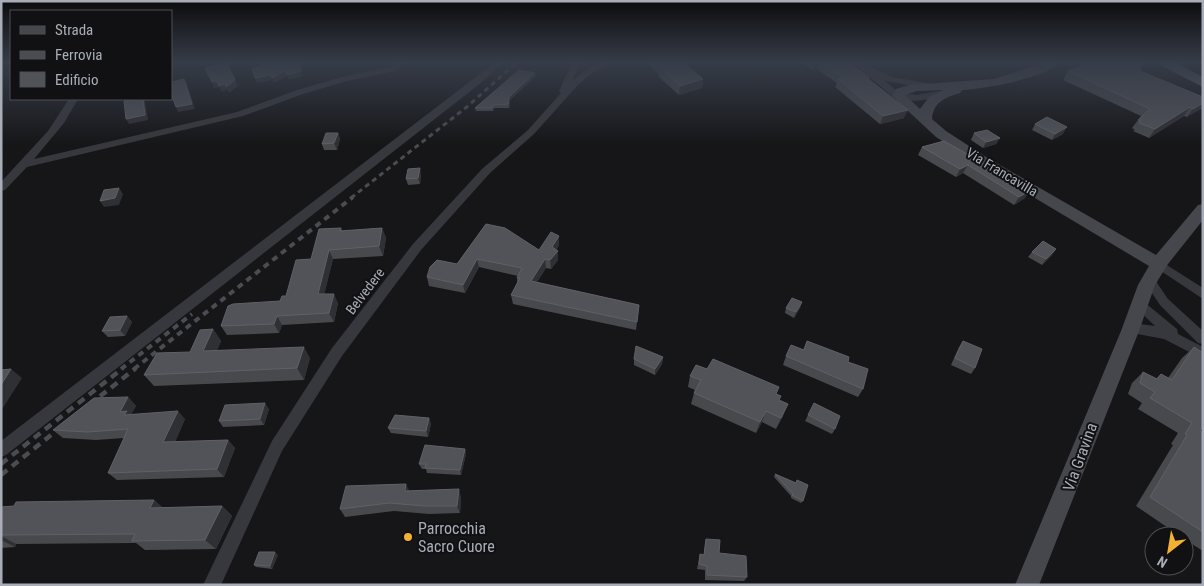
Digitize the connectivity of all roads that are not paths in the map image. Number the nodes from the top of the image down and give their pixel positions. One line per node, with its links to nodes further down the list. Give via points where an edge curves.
1 (306, 90): 12 (street, via 240,114)
2 (467, 90): 24 (street)
3 (565, 90): 8 (street)
4 (568, 90): 8 (street, Belvedere)
5 (891, 90): 9 (street, Via Francavilla)
6 (904, 90): 9 (main road)
7 (940, 90): 11 (main road, via 928,104)
8 (562, 96): 25 (street, Belvedere, via 531,132 486,171 417,247 337,352 278,446)
9 (898, 96): 11 (main road, Via Francavilla)
10 (73, 100): 12 (street)
11 (925, 120): 15 (main road, Via Francavilla, via 981,160)
12 (23, 165): 13 (street)
13 (1, 188)
14 (1203, 209): 15 (main road, Via Gravina)
15 (1158, 264): 16 (main road, Via Gravina); 17 (street)
16 (1149, 280): 18 (main road, Via Gravina); 19 (street)
17 (1203, 294)
18 (1140, 305): 19 (street); 20 (main road, Via Gravina); 21 (street)
19 (1178, 315): 22 (street)
20 (1132, 328): 21 (street, via 1152,329); 26 (main road, Via Gravina)
21 (1177, 338): 23 (street)
22 (1203, 339)
23 (1203, 354)
24 (1, 450)
25 (212, 585)
26 (1027, 585)

